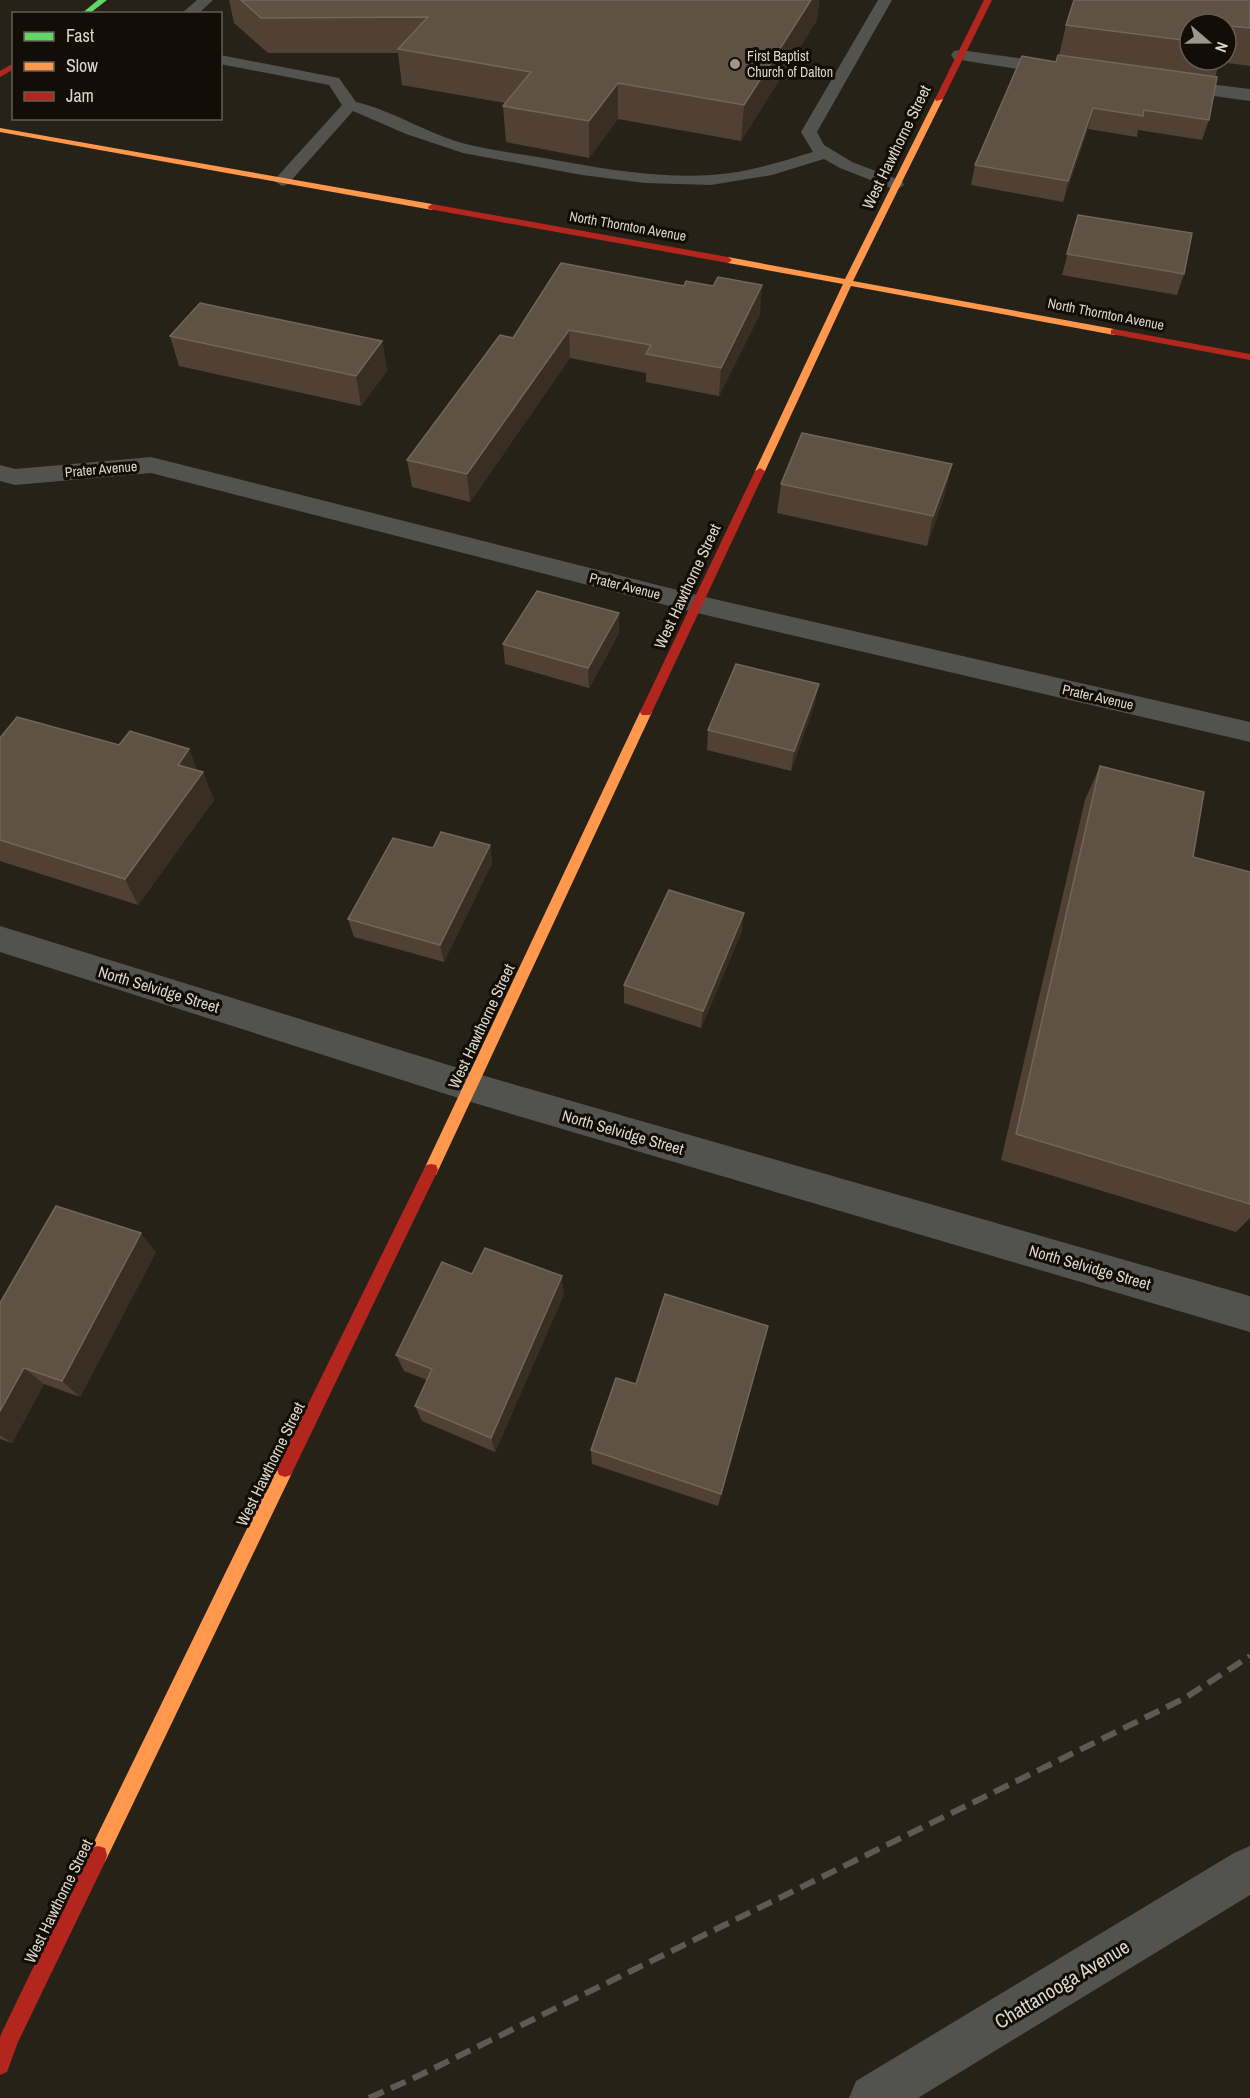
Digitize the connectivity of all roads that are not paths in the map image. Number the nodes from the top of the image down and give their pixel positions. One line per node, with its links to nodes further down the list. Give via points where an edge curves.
1 (103, 0): 5 (street)
2 (206, 0): 6 (lane)
3 (885, 0): 14 (lane, via 808,132)
4 (988, 0): 7 (street, West Hawthorne Street)
5 (87, 12)
6 (191, 12)
7 (960, 56): 9 (street); 16 (street, West Hawthorne Street)
8 (222, 59): 12 (lane, via 334,81)
9 (1077, 72)
10 (1147, 82): 11 (street)
11 (1250, 95)
12 (350, 105): 14 (lane, via 463,148 645,178 711,180 772,170); 15 (lane)
13 (0, 130): 15 (street, North Thornton Avenue)
14 (826, 153): 16 (lane)
15 (282, 181): 17 (street, North Thornton Avenue)
16 (896, 185): 17 (street, West Hawthorne Street)
17 (848, 282): 18 (street, North Thornton Avenue); 20 (street, West Hawthorne Street)
18 (1250, 357)
19 (0, 473): 20 (street, Prater Avenue, via 15,477 152,465)
20 (697, 604): 21 (street, Prater Avenue); 23 (street, West Hawthorne Street)
21 (1250, 732)
22 (2, 942): 23 (street, North Selvidge Street)
23 (471, 1087): 24 (street, North Selvidge Street); 26 (street, West Hawthorne Street)
24 (1250, 1314)
25 (1250, 1869): 27 (street, Chattanooga Avenue)
26 (3, 2046)
27 (873, 2098)

